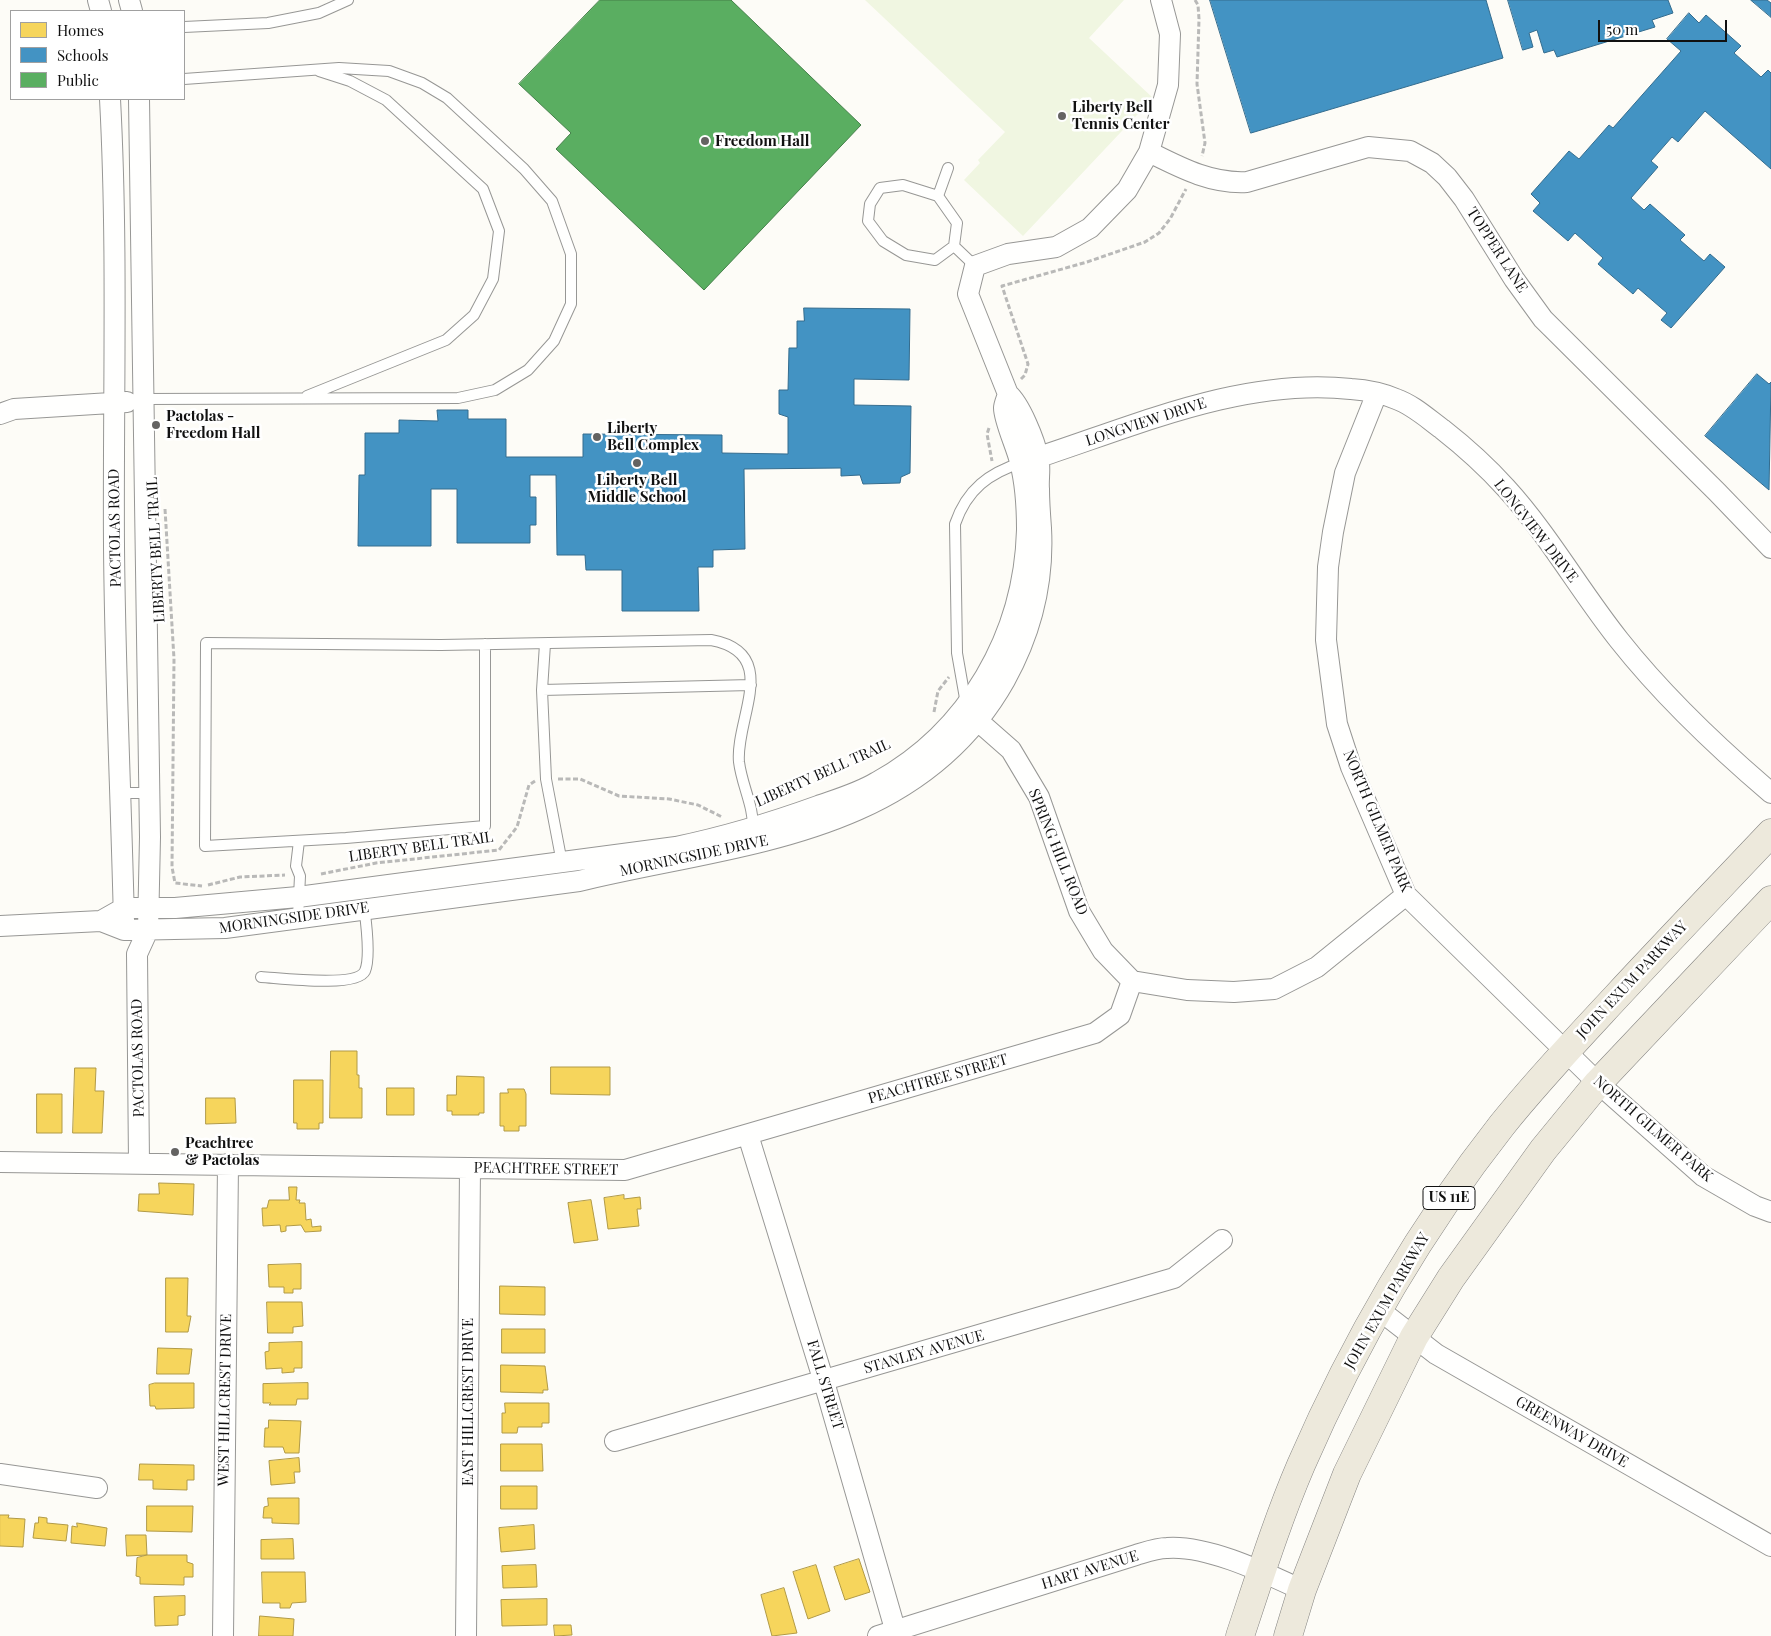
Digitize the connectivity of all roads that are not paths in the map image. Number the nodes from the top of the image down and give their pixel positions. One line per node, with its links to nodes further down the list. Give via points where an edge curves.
1 (348, 0): 3 (lane, via 319,13 268,23)
2 (1161, 0): 8 (street, via 1170,34 1168,85)
3 (185, 28)
4 (314, 69): 5 (lane); 14 (lane, via 350,81 386,100 483,189 499,230 493,279 474,315 446,340); 14 (lane, via 389,71 422,83 447,98 524,169 552,201 571,254 571,304 554,341 528,370 495,390 458,398)
5 (185, 79)
6 (110, 100): 16 (street, PACTOLAS ROAD, via 114,183)
7 (139, 100): 15 (street, PACTOLAS ROAD)
8 (1150, 152): 12 (street, via 1127,190 1090,228 1056,247 1008,254); 19 (street, TOPPER LANE, via 1211,180 1229,183 1247,182 1368,147 1410,151 1432,163 1464,199 1542,319)
9 (948, 168): 10 (lane)
10 (938, 196): 11 (lane, via 957,223); 11 (lane, via 903,185 880,188 870,204 868,221 883,241 906,255 935,260)
11 (954, 246): 12 (lane)
12 (975, 266): 18 (street, via 968,294 1008,394 1016,400)
13 (1377, 393): 18 (street, LONGVIEW DRIVE, via 1319,387 1194,404); 27 (street, LONGVIEW DRIVE, via 1397,399 1418,411 1458,442 1507,489 1652,680 1732,760); 33 (street, NORTH GILMER PARK, via 1345,473 1328,567 1326,640 1337,724 1351,767)
14 (302, 398): 15 (lane)
15 (144, 399): 16 (street); 26 (street, PACTOLAS ROAD)
16 (115, 403): 17 (street, via 14,409); 25 (street, PACTOLAS ROAD)
17 (0, 414)
18 (1030, 460): 24 (street, MORNINGSIDE DRIVE, via 1042,551 1039,589 1018,653 996,695); 24 (lane, via 998,471 974,489 961,506 955,524 957,652)
19 (1771, 548)
20 (485, 644): 21 (lane); 30 (lane, via 485,826); 30 (lane, via 206,643 205,846)
21 (545, 644): 22 (lane, via 711,640 726,643 736,650 750,668); 23 (lane)
22 (751, 685): 23 (lane); 28 (lane, via 739,761)
23 (542, 690): 31 (lane, via 546,778)
24 (972, 713): 28 (street, MORNINGSIDE DRIVE, via 930,768 884,798 812,828); 46 (street, SPRING HILL ROAD, via 1011,750 1030,781 1039,797 1079,911 1103,951)
25 (119, 793): 26 (lane); 37 (street, PACTOLAS ROAD)
26 (150, 793): 38 (street, PACTOLAS ROAD)
27 (1771, 793)
28 (754, 829): 31 (street, MORNINGSIDE DRIVE, via 676,847); 32 (street, MORNINGSIDE DRIVE, via 628,869)
29 (1771, 834): 47 (main road, JOHN EXUM PARKWAY / US 11E)
30 (298, 841): 34 (lane)
31 (560, 861): 32 (lane); 35 (street, MORNINGSIDE DRIVE)
32 (579, 880): 35 (street, MORNINGSIDE DRIVE)
33 (1406, 895): 46 (street, via 1317,967 1274,989 1234,992 1186,990); 47 (street, NORTH GILMER PARK)
34 (298, 897): 35 (street, MORNINGSIDE DRIVE); 38 (street, MORNINGSIDE DRIVE, via 224,905); 39 (lane)
35 (364, 899): 39 (street, MORNINGSIDE DRIVE); 45 (lane, via 368,963 359,978 345,981)
36 (1771, 900): 48 (main road, US 11E)
37 (124, 908): 38 (street, MORNINGSIDE DRIVE); 40 (street, MORNINGSIDE DRIVE); 42 (street, PACTOLAS ROAD)
38 (149, 908): 43 (street, PACTOLAS ROAD)
39 (298, 917): 43 (street, MORNINGSIDE DRIVE, via 224,928)
40 (102, 921): 41 (street, MORNINGSIDE DRIVE); 42 (street, MORNINGSIDE DRIVE)
41 (0, 926)
42 (124, 930): 43 (street, MORNINGSIDE DRIVE); 44 (street, PACTOLAS ROAD)
43 (148, 930): 44 (street, PACTOLAS ROAD)
44 (137, 954): 51 (street, PACTOLAS ROAD)
45 (261, 977)
46 (1132, 981): 49 (street, PEACHTREE STREET, via 1120,1015 1095,1033)
47 (1566, 1050): 48 (street, NORTH GILMER PARK); 56 (main road, JOHN EXUM PARKWAY / US 11E, via 1503,1124 1446,1201)
48 (1598, 1083): 54 (street, NORTH GILMER PARK, via 1703,1176); 57 (main road, US 11E, via 1491,1220)
49 (748, 1135): 53 (street, PEACHTREE STREET, via 626,1170); 58 (street, FALL STREET)
50 (0, 1162): 51 (street, PEACHTREE STREET)
51 (139, 1163): 52 (street, PEACHTREE STREET)
52 (228, 1164): 53 (street, PEACHTREE STREET); 66 (street, WEST HILLCREST DRIVE)
53 (470, 1168): 67 (street, EAST HILLCREST DRIVE)
54 (1771, 1212)
55 (1222, 1240): 58 (street, STANLEY AVENUE, via 1174,1278)
56 (1378, 1310): 57 (street, GREENWAY DRIVE); 63 (main road, JOHN EXUM PARKWAY / US 11E, via 1300,1466)
57 (1414, 1337): 62 (street, GREENWAY DRIVE, via 1436,1354); 64 (main road, US 11E, via 1346,1474)
58 (824, 1382): 59 (street, STANLEY AVENUE); 65 (street, FALL STREET)
59 (615, 1441)
60 (0, 1474): 61 (street)
61 (97, 1488)
62 (1771, 1546)
63 (1262, 1572): 64 (street, HART AVENUE); 65 (street, HART AVENUE, via 1195,1550 1166,1548); 68 (main road, JOHN EXUM PARKWAY / US 11E)
64 (1302, 1590): 69 (main road, US 11E)
65 (890, 1634)
66 (223, 1636)
67 (466, 1636)
68 (1240, 1636)
69 (1288, 1636)

